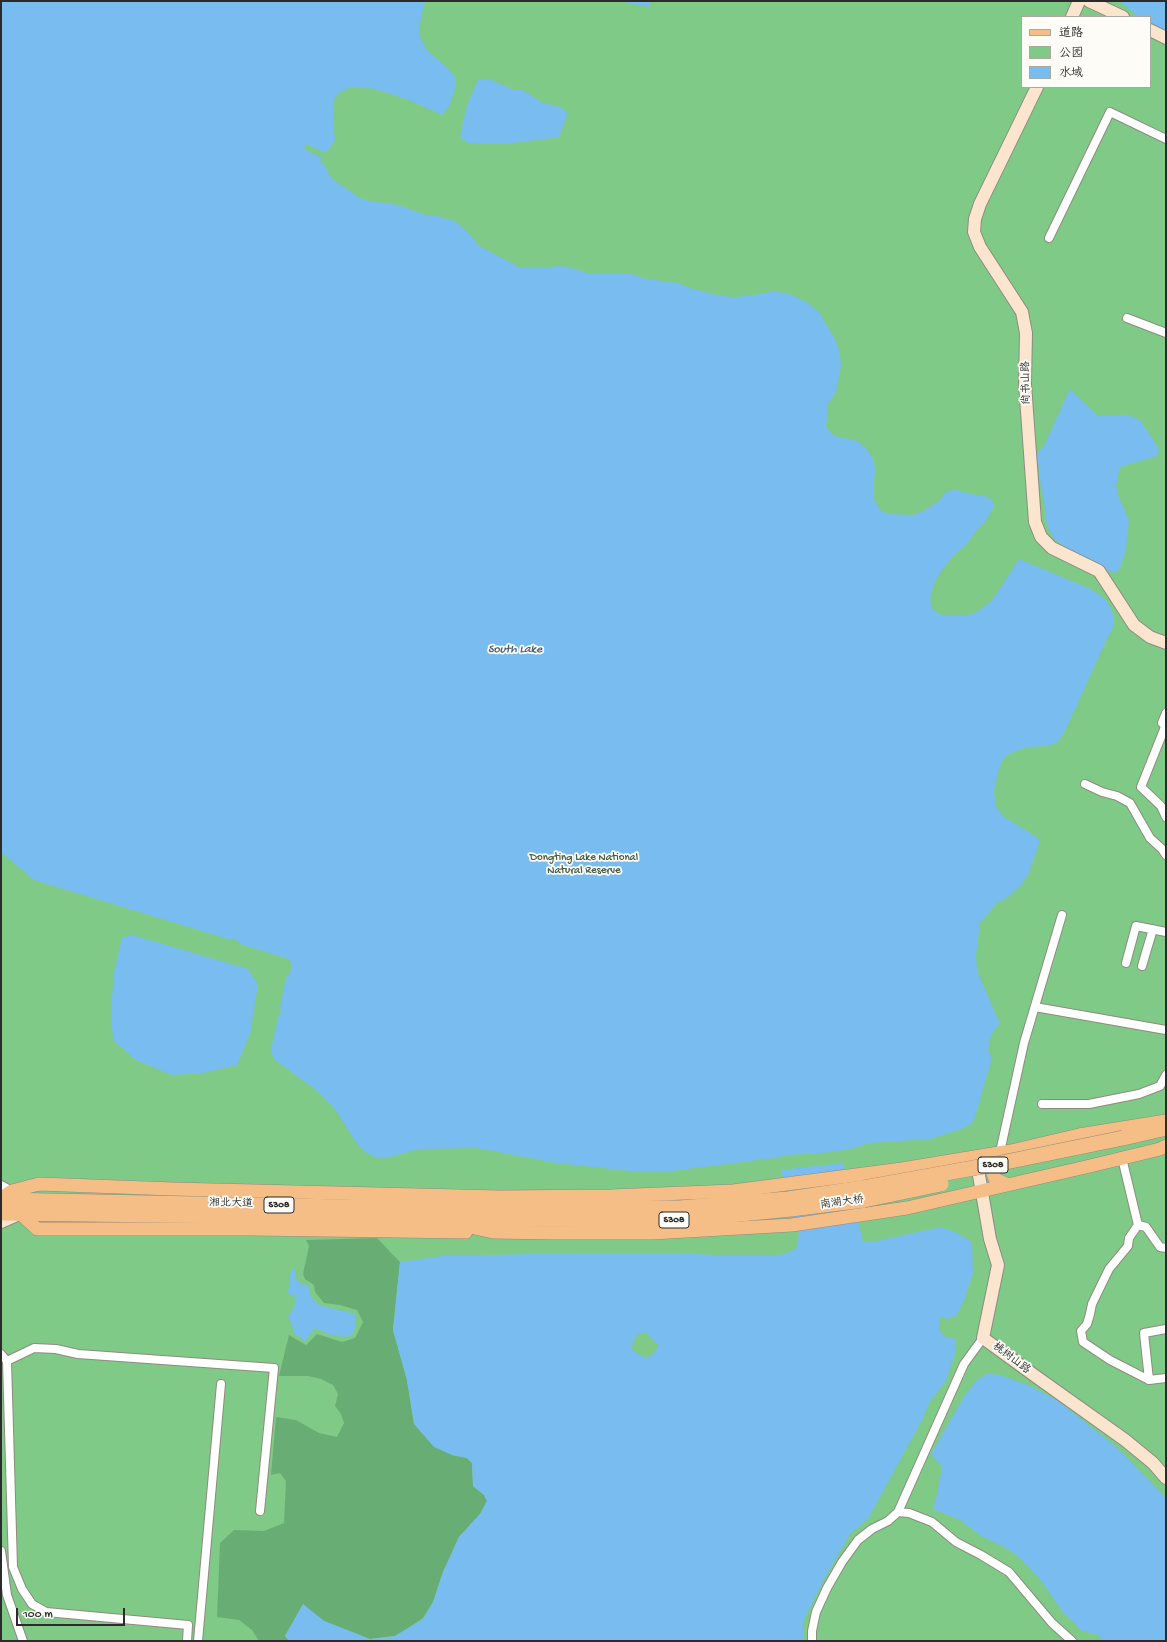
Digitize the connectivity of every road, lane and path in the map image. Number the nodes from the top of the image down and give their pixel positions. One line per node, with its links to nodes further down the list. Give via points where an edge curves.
1 (1080, 1): 3 (street)
2 (1090, 1): 4 (street)
3 (1072, 16)
4 (1121, 16)
5 (1151, 30): 6 (street)
6 (1166, 38)
7 (1037, 88): 12 (street, 尚书山路, via 980,204 974,232 980,247 1022,312 1026,333 1025,384 1035,522 1041,537 1052,548 1099,571 1134,625 1150,637)
8 (1166, 139): 9 (street, via 1110,112)
9 (1050, 238)
10 (1127, 318): 11 (street)
11 (1166, 333)
12 (1166, 643)
13 (1166, 713): 14 (street, via 1162,723)
14 (1166, 727): 16 (street, via 1141,787 1161,806)
15 (1085, 784): 17 (street, via 1130,803 1150,838)
16 (1166, 817)
17 (1166, 855)
18 (1062, 915): 23 (street)
19 (1153, 929): 20 (street); 21 (street, via 1136,926); 22 (street)
20 (1166, 932)
21 (1126, 963)
22 (1142, 966)
23 (1035, 1007): 24 (street); 32 (street, via 1024,1043)
24 (1166, 1030)
25 (1166, 1075): 26 (street, via 1160,1086 1139,1094 1089,1104)
26 (1042, 1104)
27 (1166, 1121): 32 (main road, via 1079,1135)
28 (1166, 1128): 31 (highway, S308)
29 (1166, 1138): 31 (highway, S308)
30 (1166, 1146): 31 (main road, via 1160,1149)
31 (1122, 1148): 34 (main road); 41 (highway, 南湖大桥 / S308, bridge, via 864,1200 791,1209 679,1220); 44 (street)
32 (1000, 1152): 33 (main road); 34 (main road, via 994,1161 992,1171 996,1179)
33 (976, 1156): 35 (street, 桃树山路); 41 (main road, via 902,1169)
34 (1008, 1185): 35 (main road)
35 (982, 1191): 41 (main road, via 906,1208 792,1225 652,1233); 47 (street, 桃树山路, via 990,1239 998,1265)
36 (4, 1193): 37 (highway, 湘北大道 / S308, via 35,1200 343,1207); 37 (main road, via 39,1184)
37 (449, 1202): 40 (highway, 湘北大道 / S308); 40 (main road, via 470,1202)
38 (1, 1213): 39 (highway, 湘北大道 / S308)
39 (20, 1213): 42 (street); 43 (highway, 湘北大道 / S308)
40 (488, 1214): 41 (highway, 湘北大道 / S308); 41 (main road); 43 (highway, 湘北大道 / S308); 43 (main road, via 460,1224)
41 (557, 1215)
42 (1, 1222)
43 (429, 1225)
44 (1138, 1225): 45 (street, via 1146,1227 1160,1247); 51 (street, via 1129,1238 1128,1246 1109,1269 1092,1304 1087,1324 1081,1331 1083,1342 1094,1350)
45 (1166, 1248)
46 (1166, 1329): 51 (street, via 1144,1332)
47 (983, 1338): 54 (street, 桃树山路, via 1125,1440); 58 (street, via 964,1364)
48 (1, 1354): 49 (street)
49 (7, 1361): 53 (street); 57 (street, via 34,1348 78,1354 274,1368)
50 (1166, 1378): 51 (street)
51 (1149, 1380)
52 (221, 1384): 62 (street)
53 (4, 1398): 61 (street, via 13,1567 22,1589 32,1604 46,1612 58,1614 188,1625)
54 (1153, 1464): 55 (street); 56 (street, 桃树山路)
55 (1166, 1467)
56 (1166, 1478)
57 (260, 1511)
58 (898, 1512): 63 (street, via 858,1540 842,1562 816,1612); 64 (street, via 932,1522 956,1542 1009,1572 1052,1623)
59 (1, 1551): 60 (street, via 7,1595)
60 (23, 1641)
61 (187, 1641)
62 (198, 1641)
63 (812, 1641)
64 (1072, 1641)

